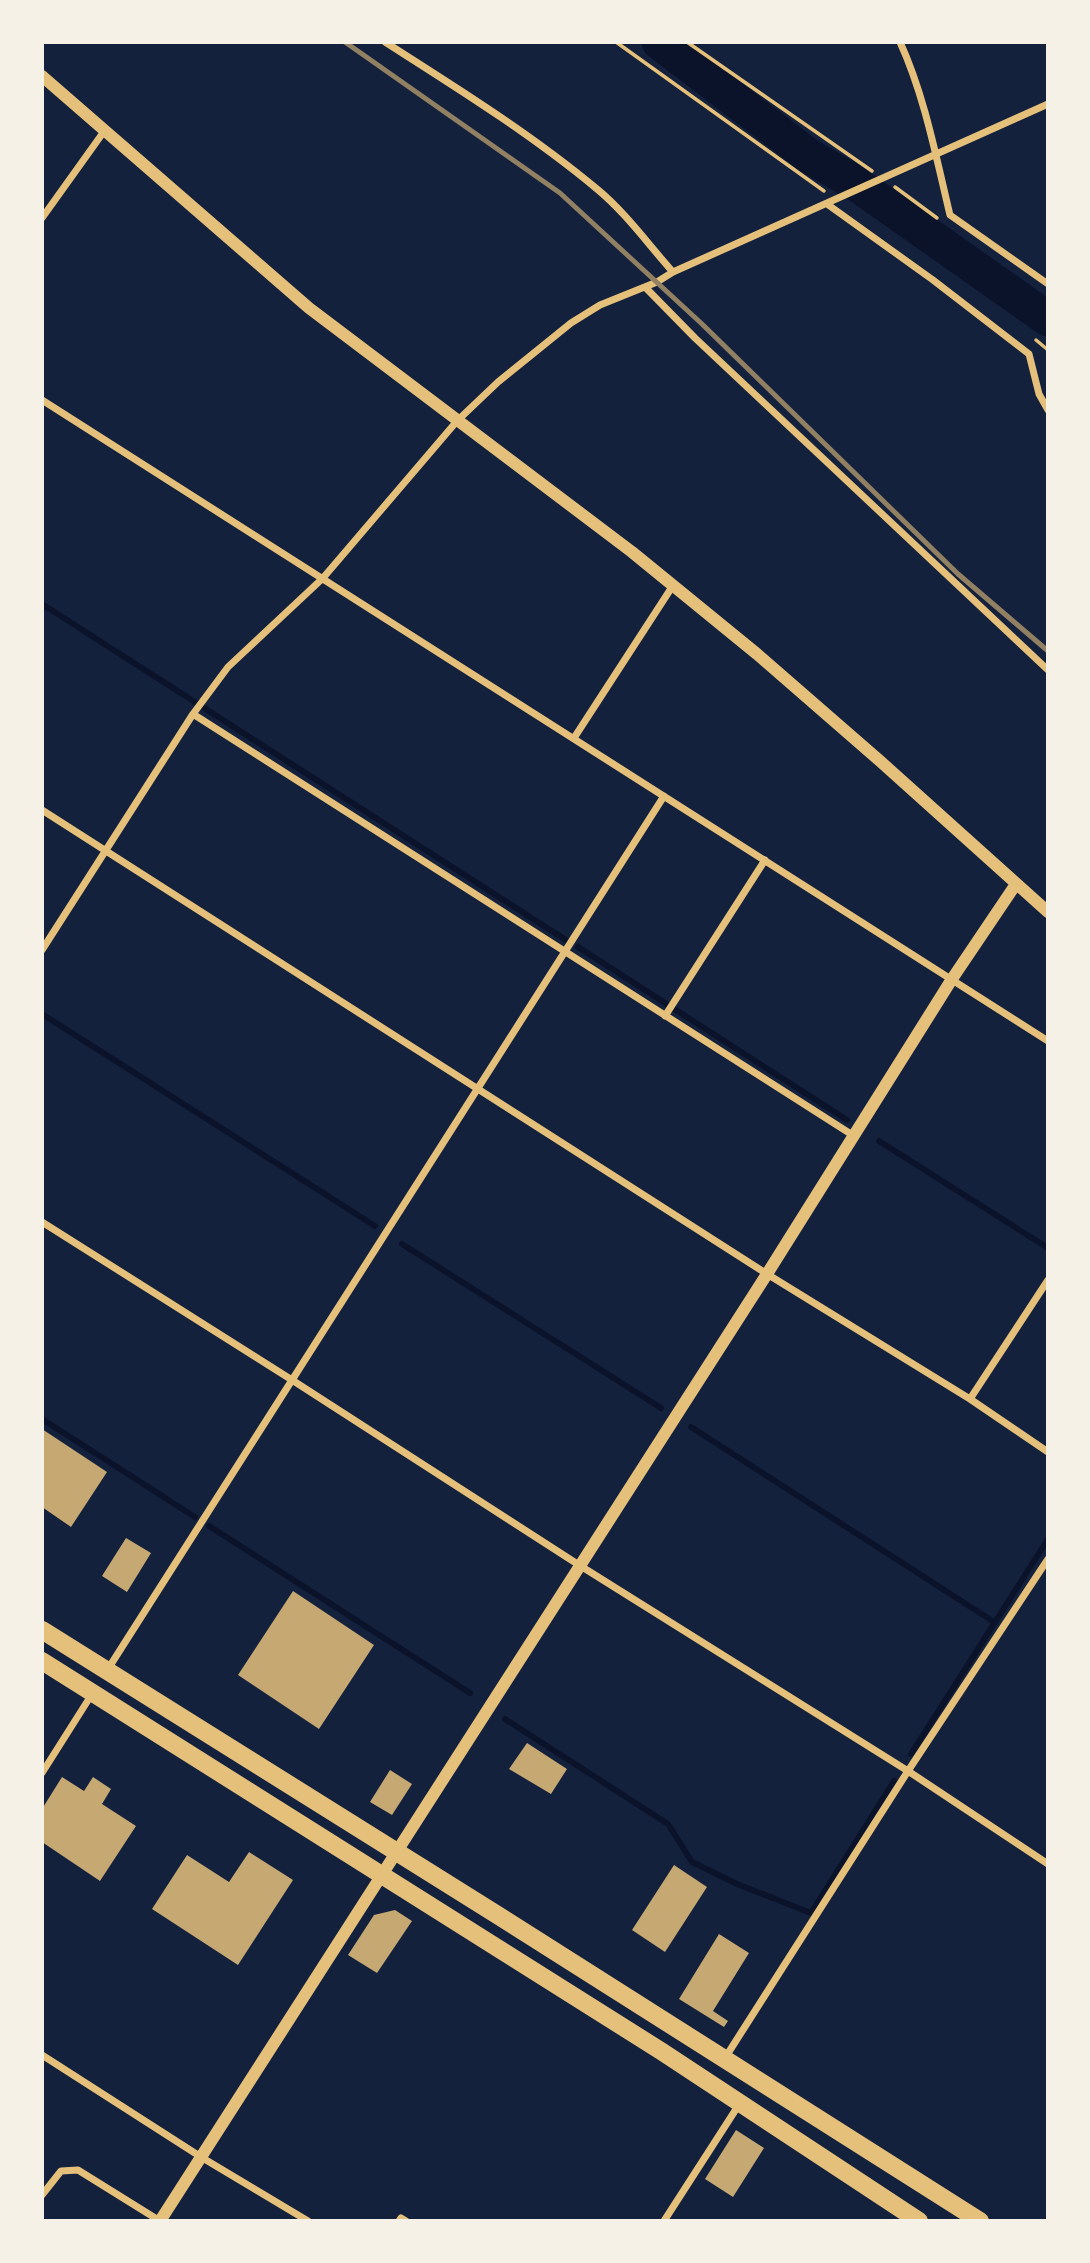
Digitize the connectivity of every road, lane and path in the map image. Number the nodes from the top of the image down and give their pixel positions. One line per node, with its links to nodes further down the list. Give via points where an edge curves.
1 (385, 42): 11 (street, via 500,117 597,189)
2 (687, 42): 8 (path)
3 (900, 42): 7 (street)
4 (42, 76): 6 (street)
5 (1048, 104): 7 (street)
6 (104, 130): 10 (street); 16 (street, via 309,308)
7 (935, 155): 8 (street); 12 (street, via 950,215)
8 (878, 179): 9 (street)
9 (827, 204): 11 (street); 15 (street, via 1030,354 1039,394)
10 (42, 218)
11 (673, 272): 13 (street)
12 (1048, 284)
13 (645, 287): 16 (street, via 571,323); 19 (street)
14 (42, 400): 17 (street)
15 (1048, 410)
16 (457, 421): 17 (street); 18 (street)
17 (323, 578): 20 (street, via 247,647); 21 (street)
18 (672, 587): 21 (street); 26 (street, via 788,681)
19 (1048, 670)
20 (194, 712): 24 (street); 29 (street)
21 (574, 738): 22 (street)
22 (664, 796): 25 (street); 29 (street)
23 (42, 810): 24 (street)
24 (105, 850): 28 (street); 33 (street)
25 (765, 860): 30 (street); 31 (street)
26 (1016, 884): 27 (street); 30 (street)
27 (1048, 912)
28 (42, 950)
29 (565, 952): 31 (street); 33 (street)
30 (952, 979): 32 (street); 34 (street)
31 (666, 1015): 34 (street)
32 (1048, 1041)
33 (478, 1090): 36 (street); 38 (street)
34 (854, 1136): 36 (street)
35 (42, 1222): 38 (street)
36 (767, 1274): 39 (street); 42 (street)
37 (1048, 1280): 39 (street)
38 (292, 1380): 42 (street); 45 (street)
39 (970, 1399): 40 (street)
40 (1048, 1452)
41 (1048, 1559): 47 (street)
42 (579, 1565): 47 (street); 49 (street)
43 (42, 1630): 45 (highway)
44 (42, 1661): 46 (highway)
45 (108, 1670): 49 (highway)
46 (93, 1693): 48 (street); 51 (highway)
47 (908, 1771): 50 (street); 53 (street)
48 (42, 1773)
49 (396, 1853): 51 (street); 53 (highway)
50 (1048, 1864)
51 (382, 1876): 54 (highway); 55 (street)
52 (42, 2055): 55 (street)
53 (724, 2058): 64 (highway)
54 (740, 2102): 57 (highway); 62 (street)
55 (201, 2157): 58 (street); 59 (street)
56 (42, 2195): 58 (street, via 61,2171 78,2170)
57 (898, 2215): 63 (highway)
58 (160, 2221)
59 (308, 2221)
60 (399, 2221): 61 (street)
61 (406, 2221)
62 (664, 2221)
63 (919, 2221)
64 (980, 2221)

